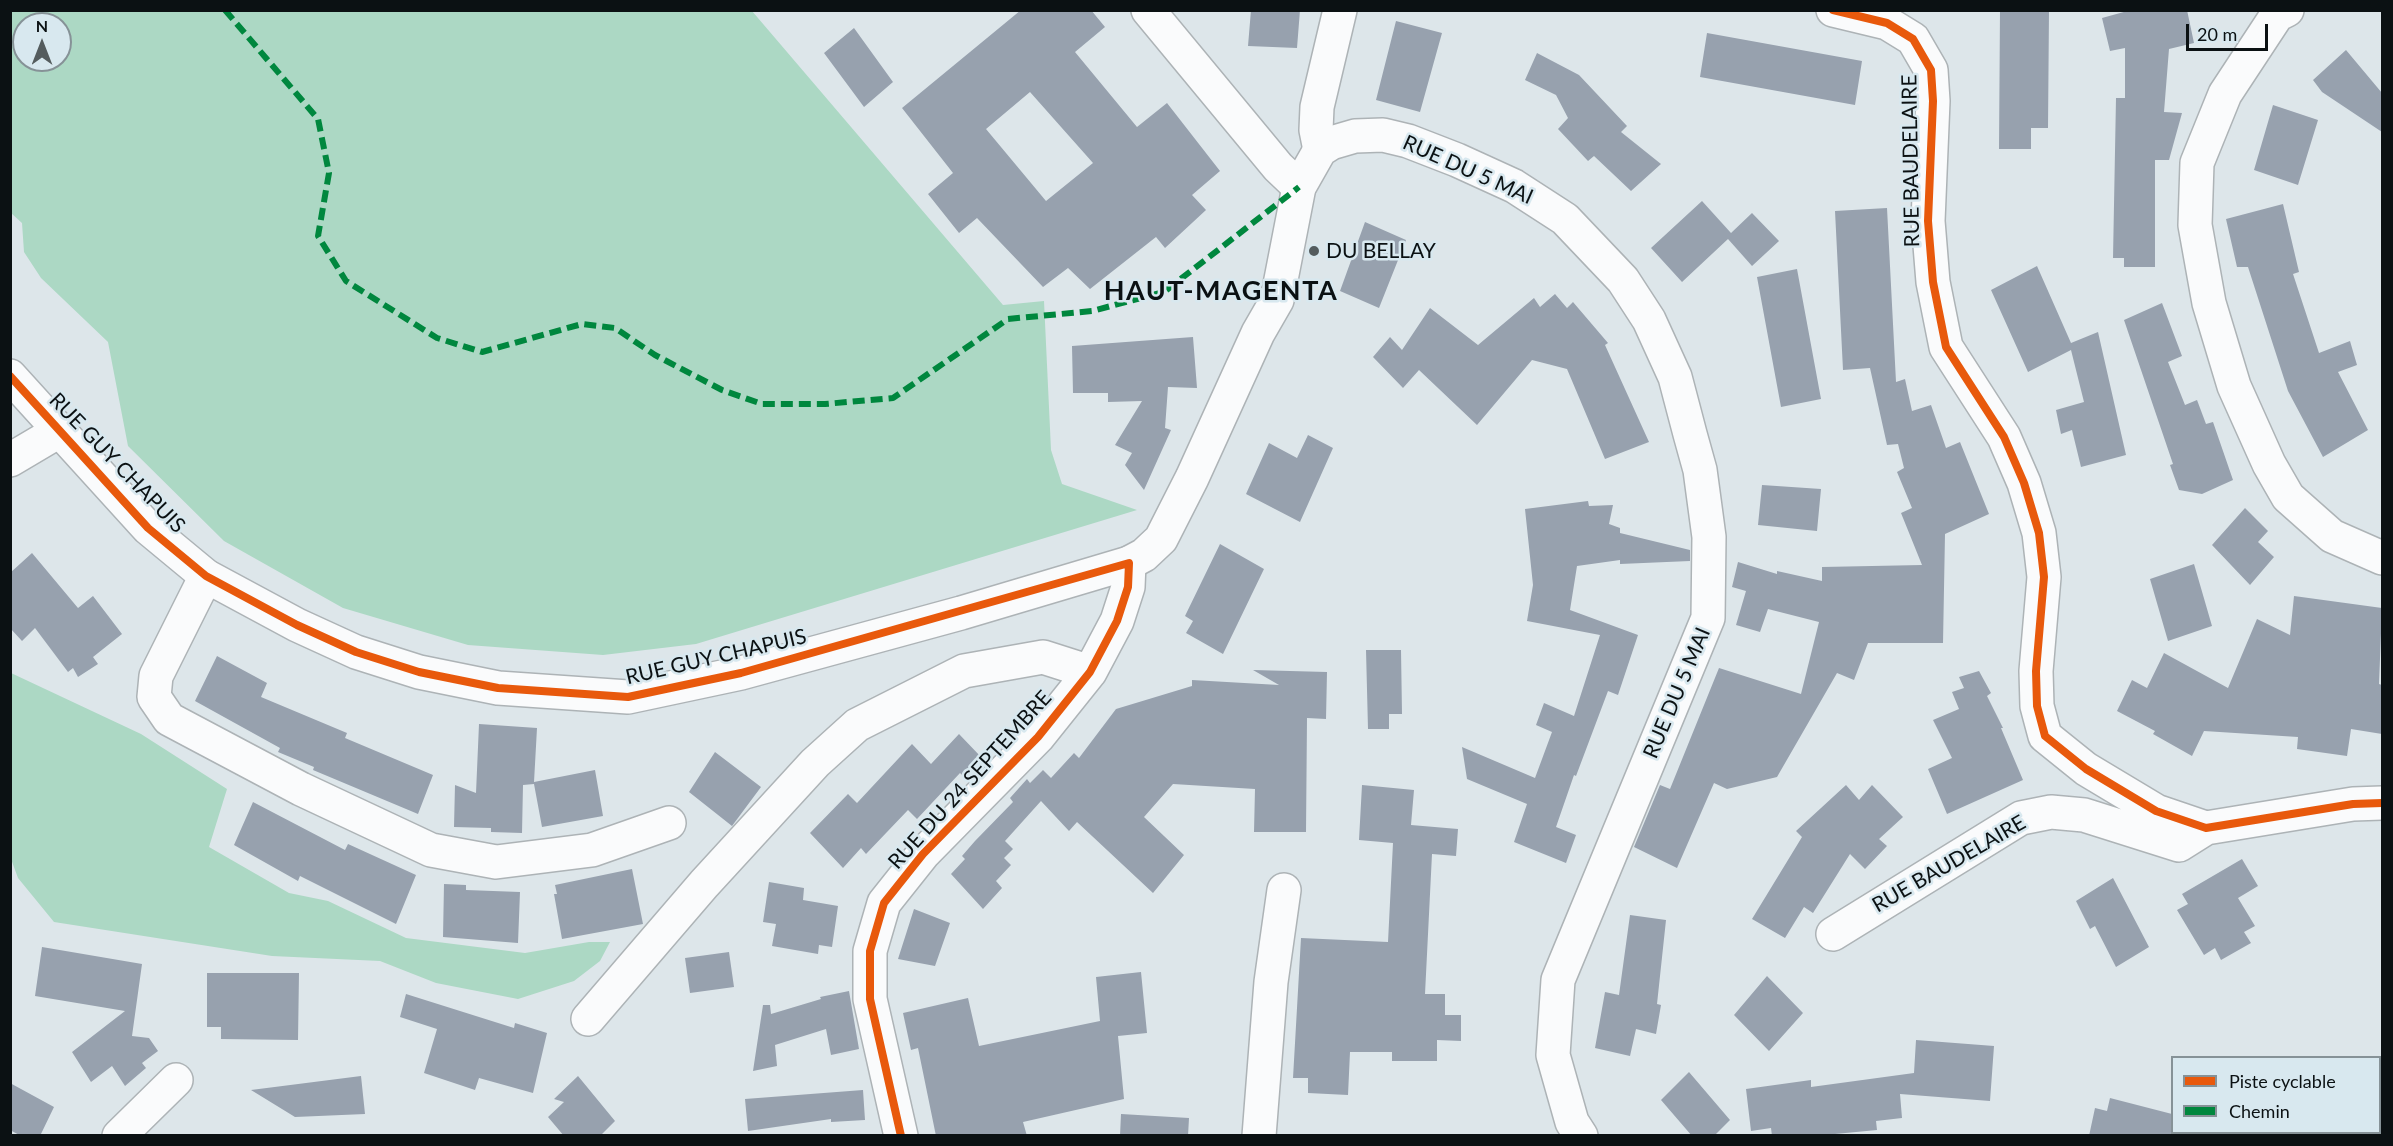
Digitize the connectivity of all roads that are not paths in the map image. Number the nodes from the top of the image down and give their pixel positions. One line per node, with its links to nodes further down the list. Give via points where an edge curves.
1 (1148, 10): 6 (street)
2 (1340, 10): 5 (street, via 1317,107)
3 (1833, 10): 16 (street, RUE BAUDELAIRE, via 1887,23 1914,39 1931,70 1929,221 1933,282 1946,347 2004,437 2039,532 2044,577 2037,706 2045,736 2086,768 2156,811)
4 (2280, 12): 10 (street, via 2225,94 2197,163 2195,225 2209,303 2234,386 2288,497 2332,536)
5 (1320, 150): 6 (street); 24 (street, RUE DU 5 MAI, via 1331,143 1368,134 1408,141 1514,186 1565,219 1623,280 1649,320 1675,377 1693,443 1709,537 1708,618 1558,980 1553,1055 1572,1122)
6 (1299, 187): 11 (street, via 1277,300 1161,539)
7 (10, 376): 8 (street, RUE GUY CHAPUIS)
8 (59, 431): 9 (street); 12 (street, RUE GUY CHAPUIS, via 148,528)
9 (10, 460)
10 (2382, 558)
11 (1130, 563): 12 (street, RUE GUY CHAPUIS, via 741,673 628,697 498,688 419,672 356,652 297,626); 13 (street, RUE DU 24 SEPTEMBRE, via 1118,621)
12 (206, 576): 15 (street, via 156,676 154,697 168,719 301,789 431,850 496,862 592,850)
13 (1090, 672): 19 (street, via 1043,657 964,670 857,725 815,764 704,884); 22 (street, RUE DU 24 SEPTEMBRE, via 1038,737 923,854 884,903 870,951 870,999)
14 (2382, 803): 16 (street, RUE BAUDELAIRE, via 2353,804)
15 (669, 823)
16 (2206, 828): 18 (street, RUE BAUDELAIRE, via 2179,845 2084,814 2051,812 2020,818)
17 (1284, 890): 23 (street, via 1271,982)
18 (1833, 934)
19 (588, 1019)
20 (176, 1080): 21 (street)
21 (119, 1136)
22 (901, 1136)
23 (1258, 1136)
24 (1581, 1136)

